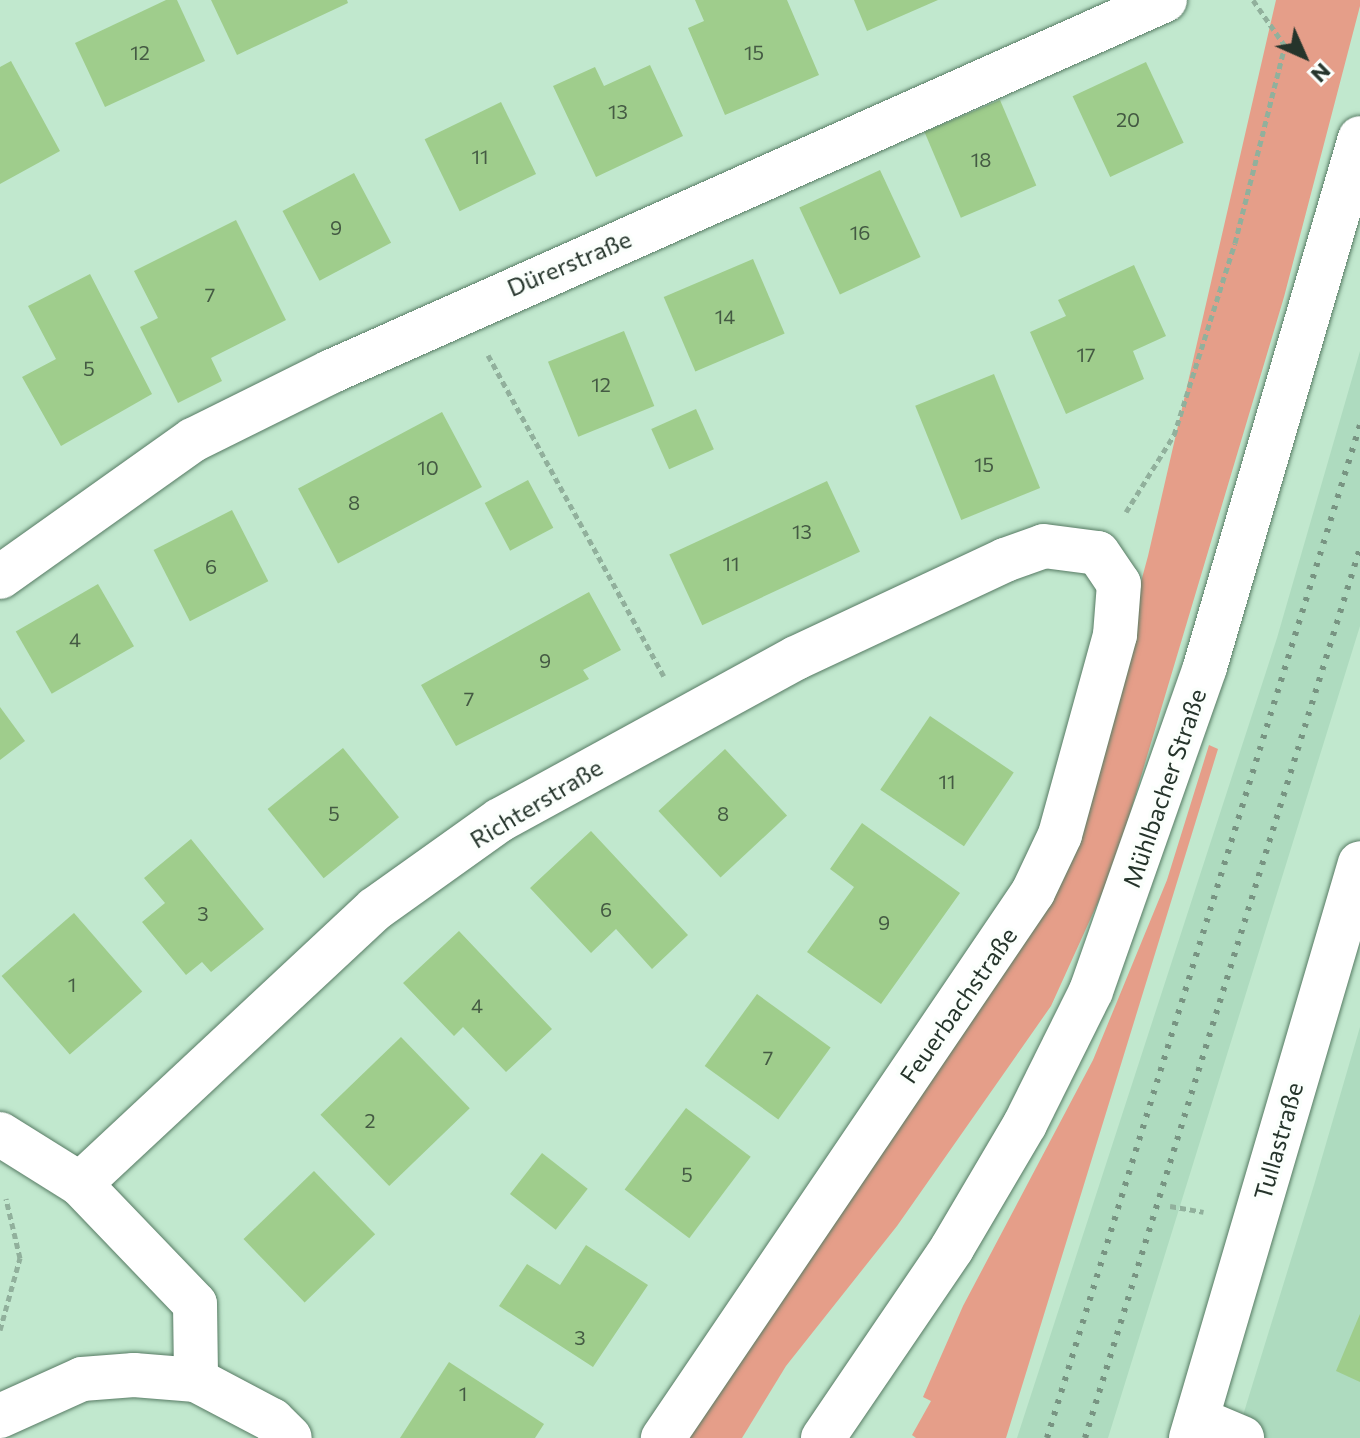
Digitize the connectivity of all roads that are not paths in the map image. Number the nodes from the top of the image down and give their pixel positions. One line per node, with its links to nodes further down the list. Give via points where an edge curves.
1 (1165, 0): 4 (street, Dürerstraße, via 463,308 193,440)
2 (1360, 138): 9 (street, Mühlbacher Straße, via 1205,667 1091,991 1018,1137)
3 (1084, 550): 7 (street, Richterstraße, via 1044,546 1005,560 796,658 500,820 375,909); 13 (street, Feuerbachstraße, via 1119,584 1115,635 1060,835 1033,892)
4 (0, 577)
5 (1360, 863): 11 (street, Tullastraße)
6 (0, 1134): 7 (street)
7 (80, 1184): 8 (street, via 195,1304)
8 (196, 1380): 10 (street, via 134,1375 82,1379); 12 (street, via 272,1420)
9 (858, 1390): 14 (street, Mühlbacher Straße); 15 (street, Mühlbacher Straße)
10 (0, 1416)
11 (1194, 1428): 16 (street, Tullastraße)
12 (290, 1438)
13 (663, 1438)
14 (823, 1438)
15 (834, 1438)
16 (1242, 1438)

